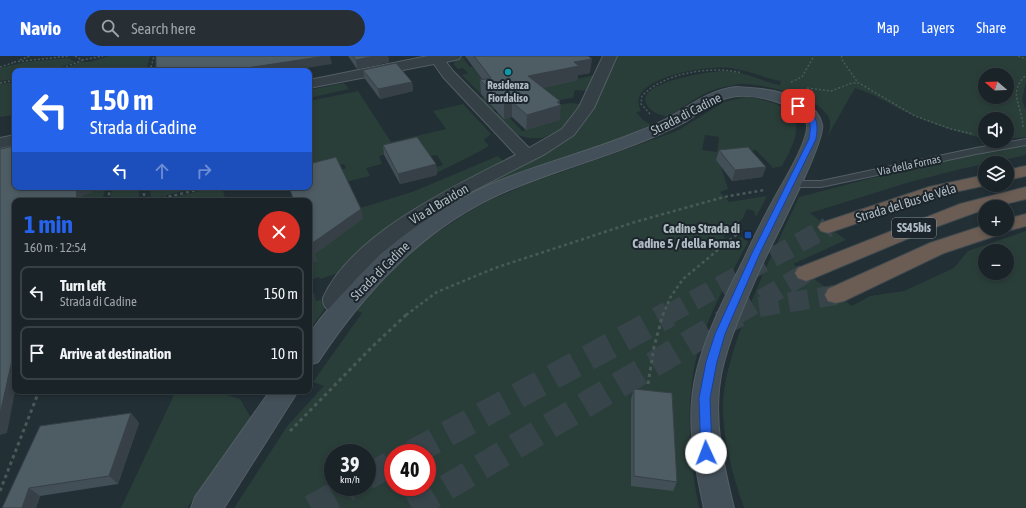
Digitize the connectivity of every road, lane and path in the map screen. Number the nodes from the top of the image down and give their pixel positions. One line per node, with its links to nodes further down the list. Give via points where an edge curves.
1 (30, 56): 14 (path)
2 (70, 56): 14 (path)
3 (75, 56): 13 (path)
4 (103, 56): 13 (path)
5 (154, 56): 17 (path)
6 (454, 56): 11 (street)
7 (610, 56): 28 (street, Via al Braidon, via 586,108 562,137 539,150)
8 (814, 56): 22 (path, via 802,77)
9 (842, 56): 23 (path)
10 (1018, 56): 12 (path)
11 (436, 58): 21 (street); 28 (street)
12 (1026, 59)
13 (83, 60): 16 (path)
14 (14, 62): 15 (path)
15 (0, 66)
16 (63, 68)
17 (151, 68)
18 (1026, 75): 24 (path, via 1019,81 1015,93 1021,110)
19 (12, 81): 20 (path)
20 (0, 83)
21 (312, 83)
22 (786, 83)
23 (859, 83)
24 (1022, 130)
25 (12, 141): 27 (street)
26 (1026, 142): 32 (lane, Via della Fornas, via 821,184)
27 (0, 143)
28 (521, 150): 43 (street, Via al Braidon, via 394,233 362,260 340,286 334,298 334,303)
29 (1026, 171): 30 (highway)
30 (1014, 174)
31 (978, 182): 38 (highway, Strada del Bus de Véla / SS45bis, via 936,191)
32 (791, 184): 43 (street, Strada di Cadine, via 812,139 815,123 811,116 798,106 771,94 753,91 726,93 714,97 666,126 507,185 462,206 398,250); 48 (path, via 724,197 635,222 494,268 437,292 412,309); 51 (street, Strada di Cadine, via 756,253 720,334 711,362 705,398 706,453)
33 (197, 190): 35 (path)
34 (1026, 193): 41 (highway, Strada del Bus de Véla / SS45bis, via 968,208)
35 (163, 198)
36 (1026, 220): 37 (highway)
37 (1014, 223)
38 (828, 227)
39 (978, 234): 42 (highway, via 937,248)
40 (727, 241): 45 (path, via 689,273 671,296 653,354)
41 (806, 273)
42 (836, 295)
43 (344, 307): 44 (street, Strada di Cadine)
44 (312, 351)
45 (648, 384)
46 (37, 394): 49 (path)
47 (283, 394): 50 (street)
48 (288, 433)
49 (0, 491)
50 (206, 508)
51 (720, 508)

